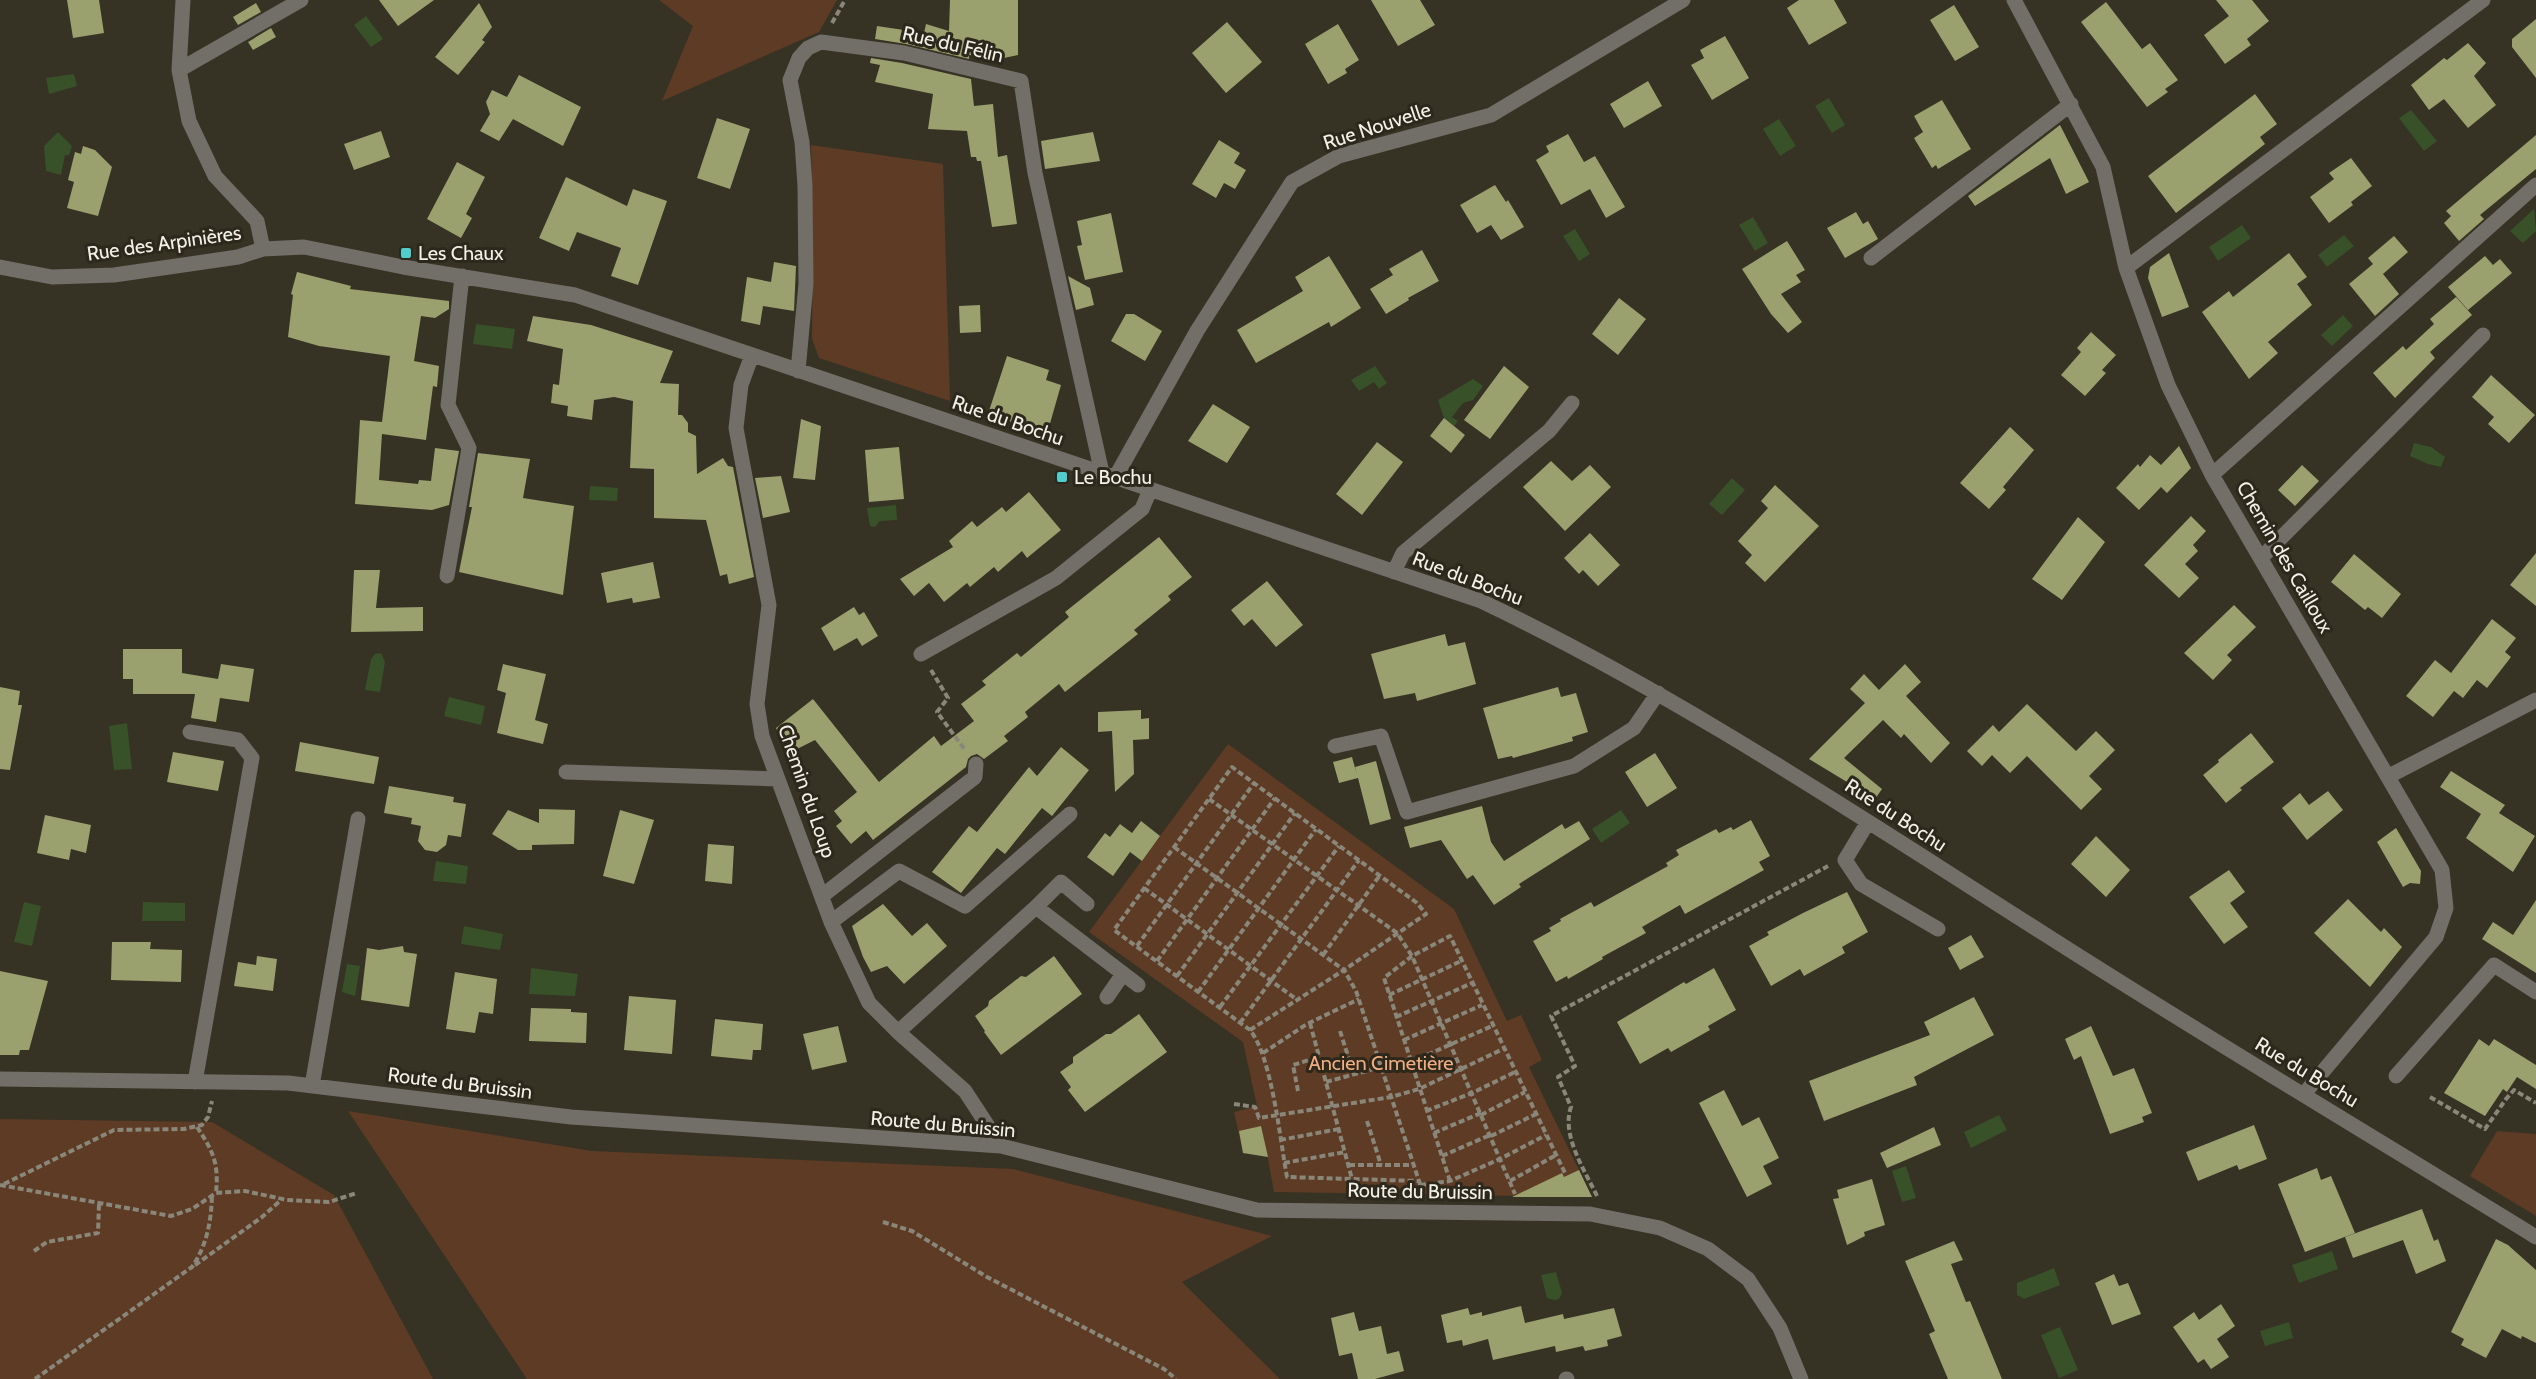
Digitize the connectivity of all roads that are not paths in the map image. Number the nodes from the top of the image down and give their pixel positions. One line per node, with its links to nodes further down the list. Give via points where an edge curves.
1 (183, 0): 6 (street)
2 (301, 0): 6 (street)
3 (1683, 0): 19 (street, Rue Nouvelle, via 1491,115 1339,156 1292,182)
4 (2014, 0): 7 (street, Chemin des Cailloux)
5 (2483, 0): 12 (street)
6 (179, 70): 9 (street, via 193,130 215,176 257,221)
7 (2071, 104): 10 (street); 12 (street, Chemin des Cailloux, via 2103,167)
8 (2536, 185): 18 (street)
9 (263, 249): 11 (street, Rue des Arpinières, via 238,257 114,275 52,277); 13 (street, Rue du Bochu, via 310,248)
10 (1871, 258)
11 (0, 267)
12 (2126, 268): 18 (street, Chemin des Cailloux, via 2168,385)
13 (462, 276): 15 (street, Rue du Bochu, via 575,295); 23 (street, via 448,405 469,448)
14 (2483, 335): 21 (street)
15 (752, 355): 16 (street, Rue du Bochu); 32 (street, Chemin du Loup, via 741,385 736,428 769,605 757,704 762,736)
16 (798, 371): 19 (street, Rue du Bochu); 19 (street, Rue du Félin, via 806,284 805,186 802,142 790,80 799,58 821,42 904,53 1021,81 1035,172)
17 (1572, 403): 22 (street, via 1549,431 1403,553)
18 (2212, 475): 21 (street, Chemin des Cailloux)
19 (1108, 476): 20 (street, Rue du Bochu)
20 (1150, 490): 22 (street, Rue du Bochu); 24 (street, via 1142,509 1056,578)
21 (2261, 558): 31 (street, Chemin des Cailloux)
22 (1394, 572): 25 (street, Rue du Bochu, via 1481,601 1564,640)
23 (447, 576)
24 (921, 654)
25 (1658, 693): 28 (street, via 1634,728 1574,766 1407,812 1381,736); 35 (street, Rue du Bochu)
26 (2536, 700): 31 (street)
27 (190, 732): 48 (street, via 238,740 252,758)
28 (1335, 746)
29 (976, 764): 36 (street, via 975,777)
30 (566, 772): 32 (street)
31 (2389, 776): 50 (street, Chemin des Cailloux, via 2442,870 2446,908 2436,937)
32 (777, 779): 36 (street, Chemin du Loup)
33 (1070, 814): 39 (street, via 964,906 899,871)
34 (357, 819): 49 (street)
35 (1868, 822): 40 (street, via 1845,860 1861,884); 50 (street, Rue du Bochu, via 2153,1004)
36 (822, 896): 39 (street, Chemin du Loup)
37 (1087, 904): 38 (street, via 1061,882)
38 (1036, 907): 41 (street); 45 (street)
39 (831, 922): 45 (street, Chemin du Loup, via 869,1003)
40 (1938, 929)
41 (1123, 974): 42 (street); 44 (street)
42 (1138, 986)
43 (2536, 992): 46 (street, via 2494,965)
44 (1107, 997)
45 (897, 1032): 51 (street, Chemin du Loup, via 964,1091)
46 (2396, 1076)
47 (0, 1079): 48 (street, Route du Bruissin)
48 (195, 1082): 49 (street, Route du Bruissin)
49 (312, 1086): 51 (street, Route du Bruissin, via 571,1118)
50 (2304, 1094): 52 (street, Rue du Bochu)
51 (1001, 1146): 53 (street, Route du Bruissin, via 1257,1210 1596,1215 1660,1228 1708,1249 1748,1279 1780,1328)
52 (2536, 1237)
53 (1801, 1379)

